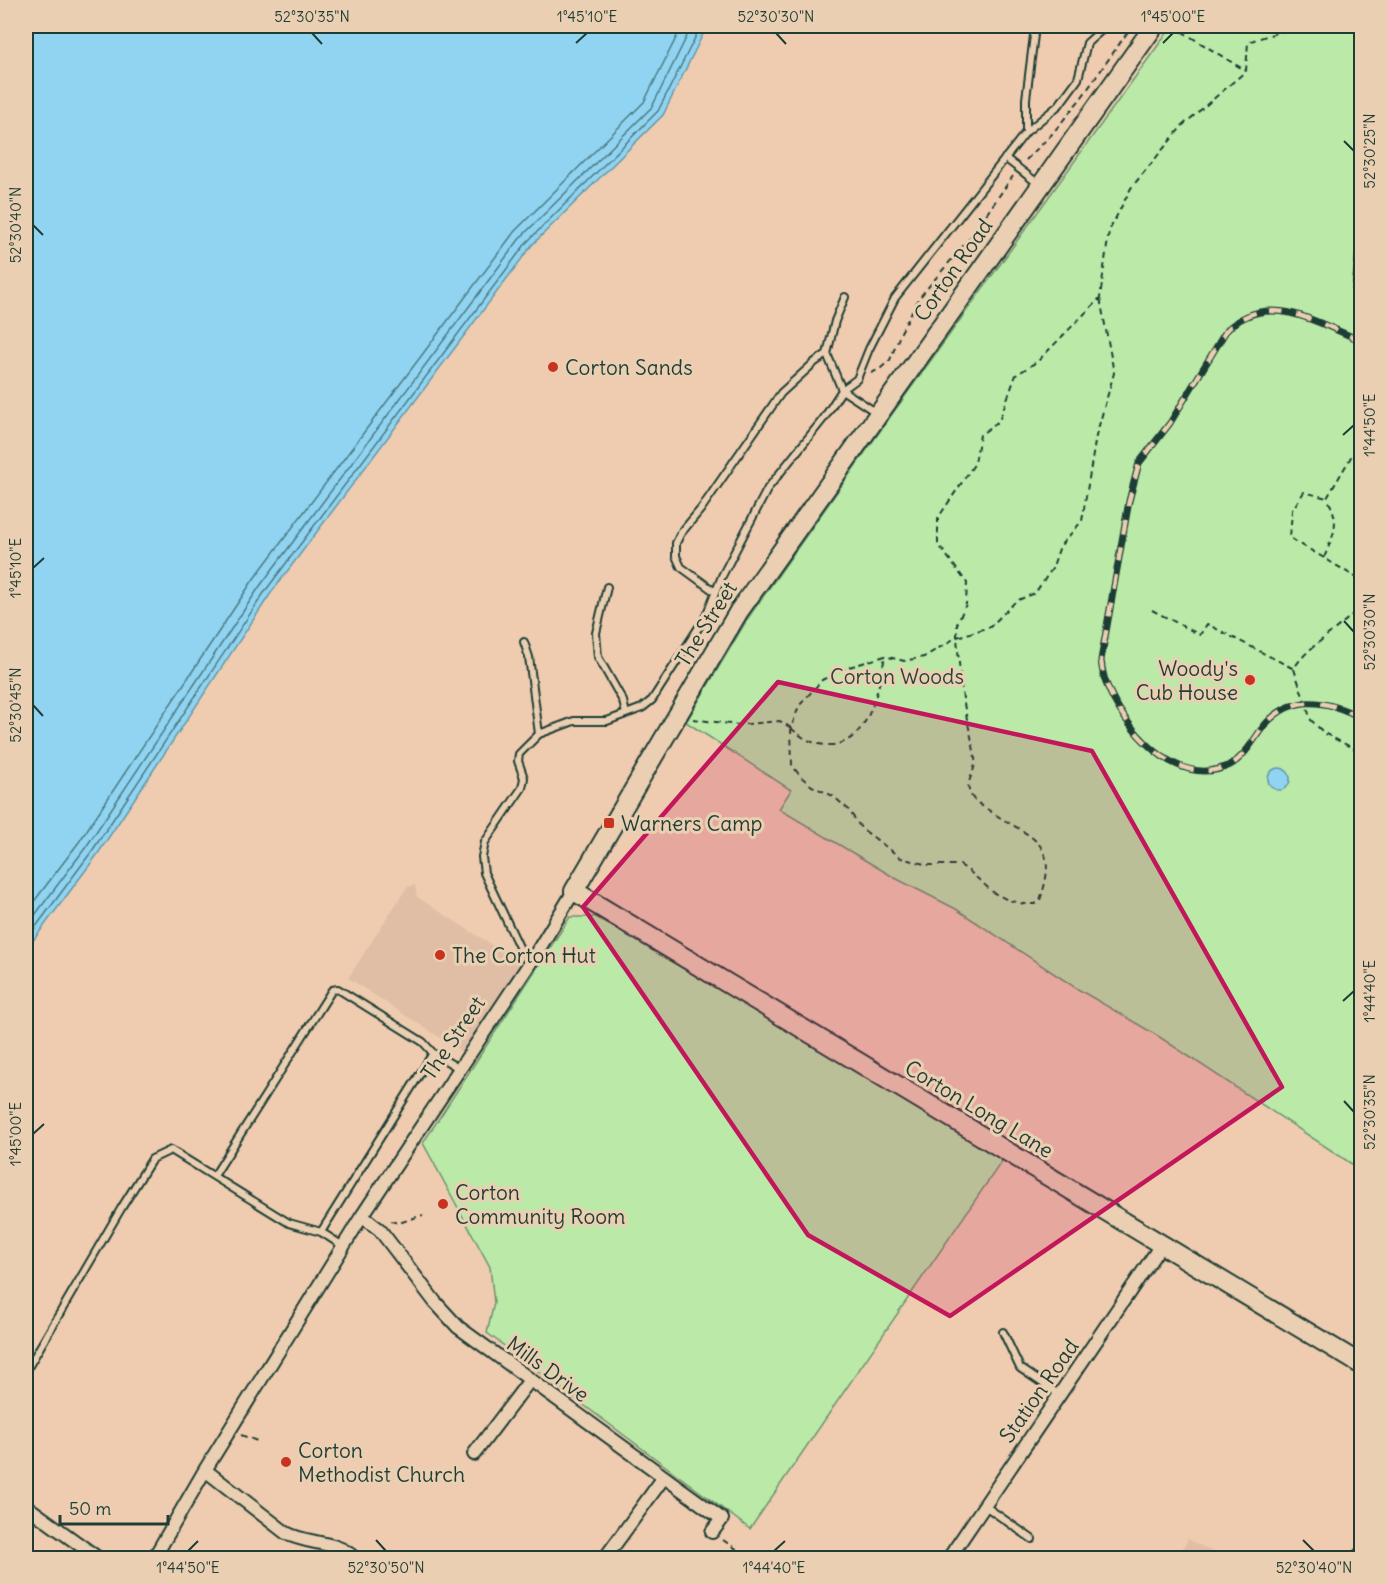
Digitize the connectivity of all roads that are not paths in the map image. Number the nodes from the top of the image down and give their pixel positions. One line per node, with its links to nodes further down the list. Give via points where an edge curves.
1 (1106, 26): 4 (lane, via 1088,43 1078,79 1059,105)
2 (1154, 26): 6 (main road, Corton Road)
3 (1035, 27): 4 (lane)
4 (1026, 132): 5 (lane)
5 (1005, 158): 6 (lane); 11 (lane, via 895,298 857,379)
6 (1040, 186): 12 (main road, Corton Road)
7 (1362, 233): 9 (lane, via 1356,294)
8 (845, 297): 10 (lane, via 834,321)
9 (1362, 309)
10 (827, 354): 11 (lane); 15 (lane, via 781,393 676,543 681,567)
11 (842, 390): 12 (lane); 15 (lane, via 768,488)
12 (879, 414): 13 (main road, Corton Road)
13 (788, 541): 19 (main road, The Street, via 738,611)
14 (607, 588): 17 (lane, via 596,633 598,657)
15 (714, 591): 17 (lane, via 706,616 652,700)
16 (524, 642): 18 (lane)
17 (627, 714): 18 (lane, via 607,721 574,721)
18 (539, 734): 20 (lane, via 519,754 522,788 485,842 482,857 484,873 520,949)
19 (574, 891): 20 (street, The Street); 26 (main road, Corton Long Lane)
20 (534, 957): 22 (street, The Street)
21 (433, 1053): 22 (lane); 23 (lane, via 423,1042 338,989 332,990); 25 (lane)
22 (460, 1068): 24 (street, The Street)
23 (214, 1176): 25 (lane, via 289,1223); 30 (lane, via 171,1150 152,1159)
24 (362, 1216): 27 (street, The Street); 31 (street, Mills Drive, via 380,1230 458,1327)
25 (321, 1232): 27 (lane)
26 (1161, 1245): 29 (main road, Corton Long Lane); 32 (street, Station Road)
27 (343, 1246): 34 (street, The Street)
28 (1003, 1332): 32 (lane, via 1020,1368)
29 (1362, 1365)
30 (26, 1371)
31 (530, 1380): 33 (street); 35 (street, Mills Drive)
32 (1060, 1395): 37 (street, Station Road)
33 (474, 1454)
34 (206, 1470): 42 (street, The Street); 43 (street, via 292,1536 347,1550)
35 (664, 1476): 38 (street, Mills Drive, via 722,1519); 44 (street)
36 (26, 1506): 41 (street)
37 (985, 1506): 39 (lane); 45 (street, Station Road)
38 (712, 1532)
39 (1032, 1539)
40 (1362, 1548): 46 (lane)
41 (98, 1558)
42 (154, 1558)
43 (354, 1558)
44 (605, 1558)
45 (949, 1558)
46 (1353, 1558)

